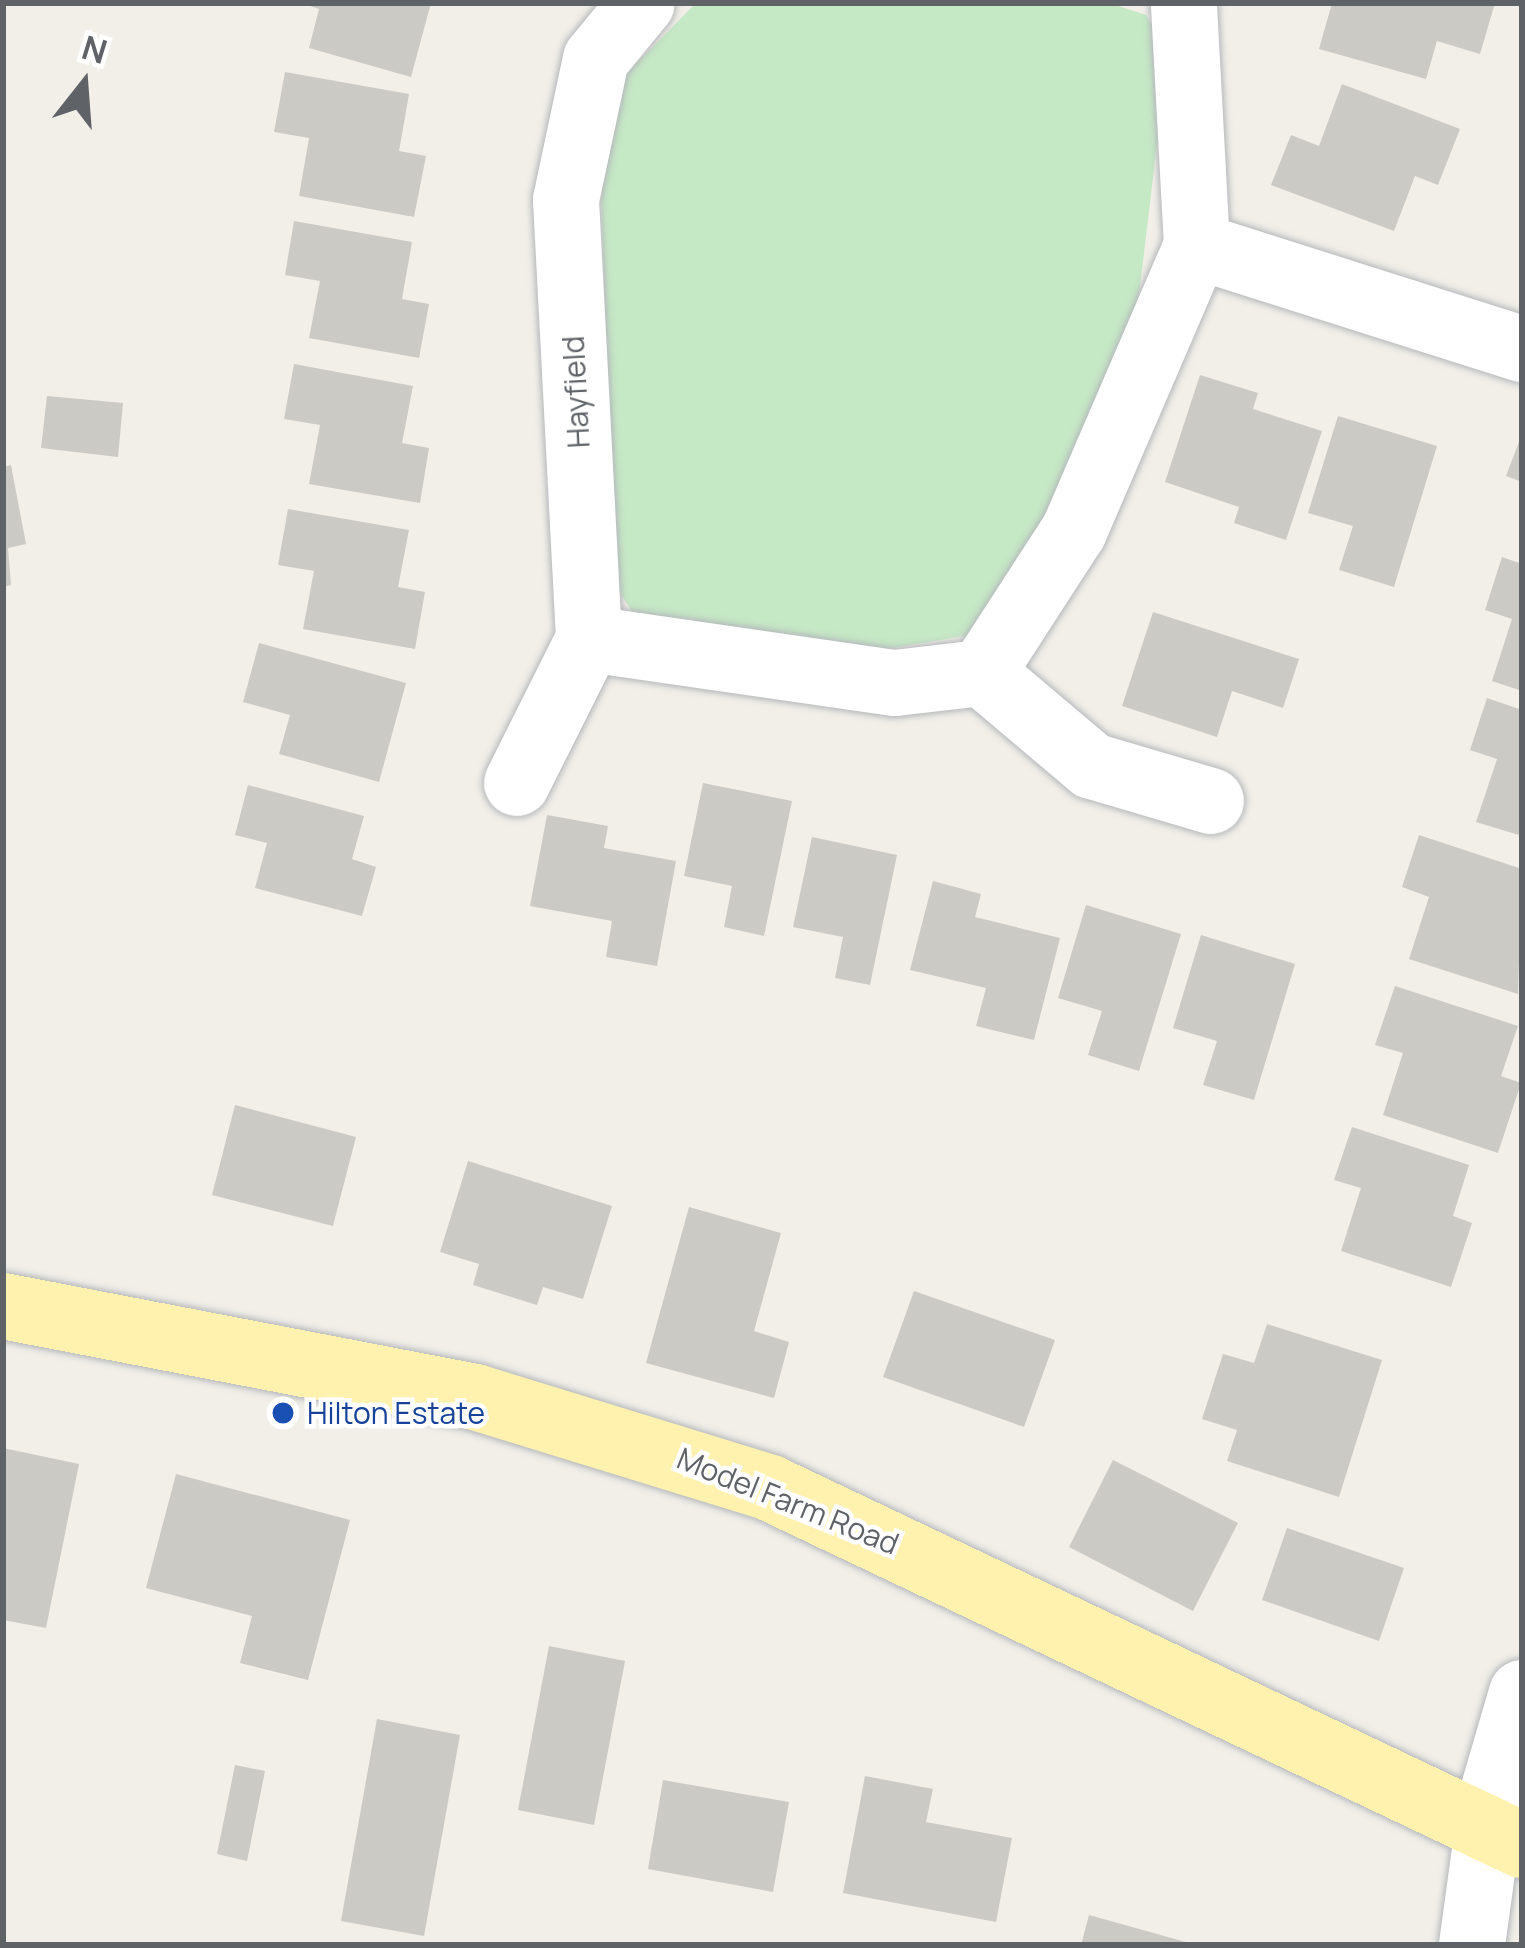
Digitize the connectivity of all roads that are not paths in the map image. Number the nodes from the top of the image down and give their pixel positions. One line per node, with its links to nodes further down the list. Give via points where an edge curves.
1 (642, 3): 5 (street, Hayfield, via 596,59 566,200)
2 (1184, 3): 3 (street)
3 (1197, 246): 4 (street); 6 (street, via 1074,531)
4 (1522, 349)
5 (589, 639): 6 (street, via 895,683); 7 (street, Hayfield)
6 (982, 673): 8 (street, via 1093,766)
7 (517, 783)
8 (1211, 801)
9 (3, 1306): 11 (main road, Model Farm Road, via 475,1397 770,1488 1120,1648)
10 (1522, 1693): 11 (street)
11 (1504, 1838): 12 (street)
12 (1472, 1945)

